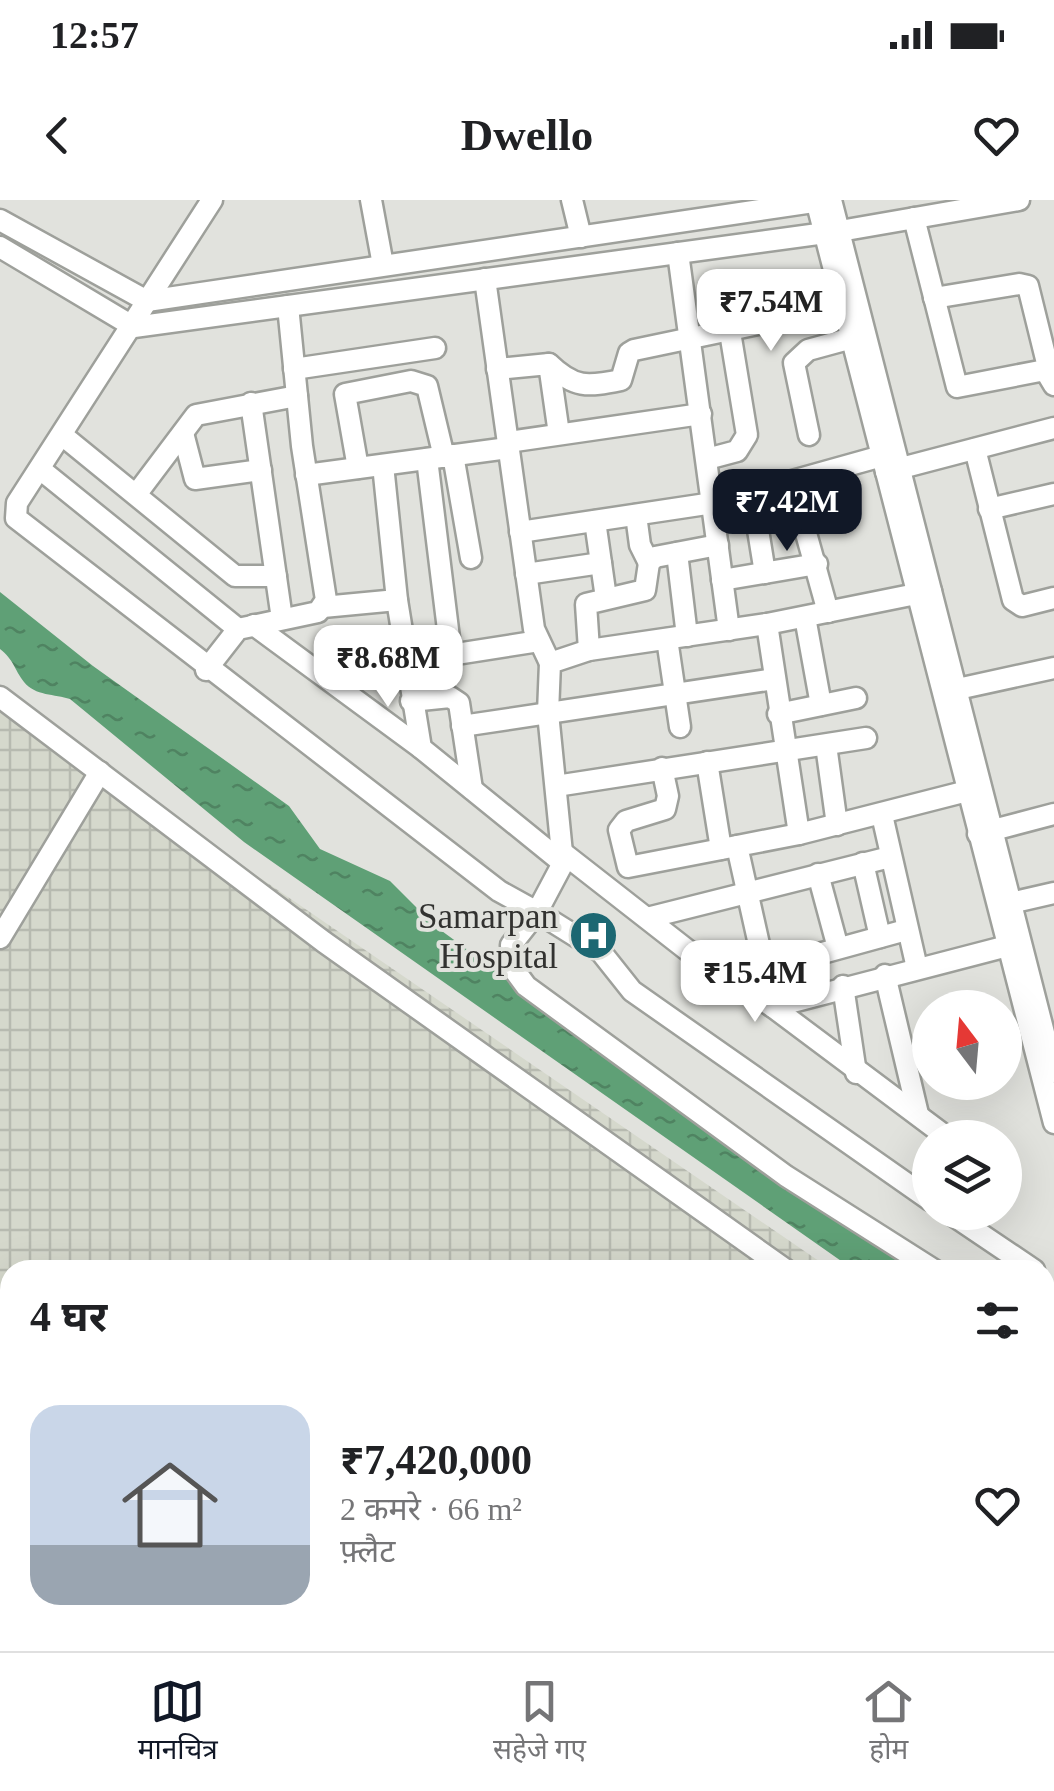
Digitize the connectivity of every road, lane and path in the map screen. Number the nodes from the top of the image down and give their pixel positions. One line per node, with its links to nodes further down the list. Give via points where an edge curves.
1 (212, 200): 15 (street)
2 (371, 200): 12 (street)
3 (572, 200): 9 (street)
4 (823, 200): 8 (street); 9 (street)
5 (1019, 200): 6 (street)
6 (914, 218): 8 (street); 14 (street)
7 (0, 220): 15 (street)
8 (832, 231): 11 (street); 17 (street); 39 (street)
9 (581, 237): 12 (street)
10 (0, 246): 18 (street)
11 (678, 252): 13 (street); 21 (street)
12 (383, 265): 15 (street)
13 (485, 280): 16 (street); 24 (street)
14 (934, 298): 26 (street, via 957,387); 26 (street, via 1024,284)
15 (147, 301): 18 (street)
16 (288, 306): 18 (street); 25 (street)
17 (844, 306): 19 (street); 20 (street)
18 (134, 327): 33 (street)
19 (730, 332): 21 (street); 38 (street, via 746,435 742,448)
20 (852, 338): 34 (street, via 808,350 794,363); 39 (street)
21 (690, 340): 23 (street, via 634,350 621,380 594,386 572,384); 29 (street)
22 (435, 348): 25 (street)
23 (549, 364): 24 (street); 32 (street)
24 (497, 368): 35 (street)
25 (294, 369): 27 (street)
26 (1052, 378)
27 (297, 396): 28 (street); 44 (street)
28 (251, 403): 31 (street, via 202,412); 43 (street)
29 (700, 414): 32 (street); 38 (street)
30 (1054, 428): 36 (street)
31 (183, 433): 43 (street, via 196,479); 46 (street)
32 (559, 434): 35 (street)
33 (62, 435): 42 (street); 46 (street)
34 (809, 435)
35 (508, 445): 37 (street); 53 (street)
36 (975, 449): 39 (street); 50 (street)
37 (442, 457): 40 (street); 41 (street, via 427,386 411,381 345,394); 56 (street); 78 (street)
38 (707, 459): 49 (street)
39 (890, 462): 45 (street); 64 (street)
40 (383, 465): 41 (street); 67 (street)
41 (358, 468): 44 (street)
42 (40, 469): 73 (street); 82 (street, via 14,508 16,518)
43 (260, 470): 62 (street)
44 (306, 476): 68 (street)
45 (792, 483): 47 (street); 59 (street)
46 (138, 492): 62 (street, via 241,579)
47 (752, 493): 49 (street); 60 (street)
48 (1054, 494): 50 (street)
49 (713, 503): 51 (street); 54 (street)
50 (989, 509): 66 (street, via 1016,606)
51 (636, 515): 52 (street); 58 (street)
52 (595, 521): 53 (street); 57 (street)
53 (520, 532): 61 (street)
54 (718, 545): 55 (street); 63 (street)
55 (677, 553): 58 (street); 75 (street)
56 (471, 558)
57 (601, 563): 61 (street); 65 (street)
58 (649, 563): 65 (street, via 646,590)
59 (817, 564): 60 (street); 69 (street)
60 (765, 573): 63 (street)
61 (526, 574): 76 (street)
62 (276, 576): 71 (street)
63 (722, 580): 74 (street)
64 (923, 592): 69 (street); 84 (street)
65 (606, 598): 77 (street, via 586,604)
66 (1054, 598)
67 (396, 600): 68 (street); 79 (street)
68 (323, 607): 71 (street)
69 (828, 612): 70 (street)
70 (805, 617): 72 (street); 89 (street)
71 (282, 619): 73 (street)
72 (767, 624): 74 (street); 83 (street)
73 (246, 627): 82 (street); 96 (street)
74 (729, 630): 75 (street)
75 (677, 638): 77 (street); 85 (street)
76 (540, 641): 78 (street); 80 (street)
77 (589, 650): 80 (street)
78 (451, 654): 79 (street)
79 (405, 662): 88 (street)
80 (550, 662): 90 (street)
81 (1054, 668): 84 (street)
82 (206, 670): 117 (street)
83 (774, 679): 85 (street); 91 (street)
84 (949, 692): 103 (street)
85 (675, 695): 90 (street); 93 (street)
86 (0, 697): 100 (street)
87 (856, 698): 89 (street)
88 (412, 700): 92 (street, via 456,698); 96 (street)
89 (821, 705): 91 (street)
90 (548, 714): 92 (street); 101 (street)
91 (778, 714): 97 (street)
92 (462, 726): 102 (street)
93 (680, 727)
94 (866, 738): 95 (street)
95 (826, 745): 97 (street); 106 (street)
96 (421, 748): 102 (street)
97 (784, 752): 98 (street); 108 (street)
98 (707, 762): 99 (street); 109 (street)
99 (662, 768): 101 (street); 109 (street, via 668,803 622,825 623,862 633,868)
100 (100, 772): 121 (street); 137 (street, via 324,942)
101 (556, 786): 111 (street)
102 (472, 789): 111 (street)
103 (974, 790): 105 (street); 107 (street)
104 (1054, 814): 107 (street)
105 (882, 815): 106 (street); 110 (street)
106 (837, 826): 108 (street)
107 (984, 832): 116 (street); 122 (street)
108 (799, 834): 109 (street)
109 (729, 848): 114 (street)
110 (890, 857): 112 (street); 119 (street)
111 (563, 858): 117 (street); 118 (street)
112 (863, 863): 113 (street); 120 (street)
113 (818, 874): 114 (street); 123 (street)
114 (746, 892): 118 (street); 124 (street)
115 (1054, 893): 116 (street)
116 (1010, 903): 122 (street)
117 (536, 912): 135 (street, via 601,952 632,991); 138 (street, via 511,945 512,967 526,986 786,1176)
118 (647, 918): 128 (street)
119 (906, 930): 120 (street); 125 (street)
120 (880, 937): 123 (street)
121 (0, 938)
122 (1013, 944): 125 (street); 129 (street)
123 (838, 948): 124 (street)
124 (764, 968): 128 (street)
125 (916, 968): 126 (street)
126 (885, 975): 127 (street); 132 (street)
127 (843, 986): 128 (street); 131 (street)
128 (773, 1007): 131 (street)
129 (1043, 1036): 130 (street); 134 (street)
130 (1054, 1072)
131 (856, 1073): 132 (street)
132 (918, 1114): 133 (street)
133 (926, 1120)
134 (1054, 1124)
135 (912, 1187)
136 (975, 1230): 139 (street)
137 (772, 1260)
138 (918, 1260)
139 (1019, 1260)

